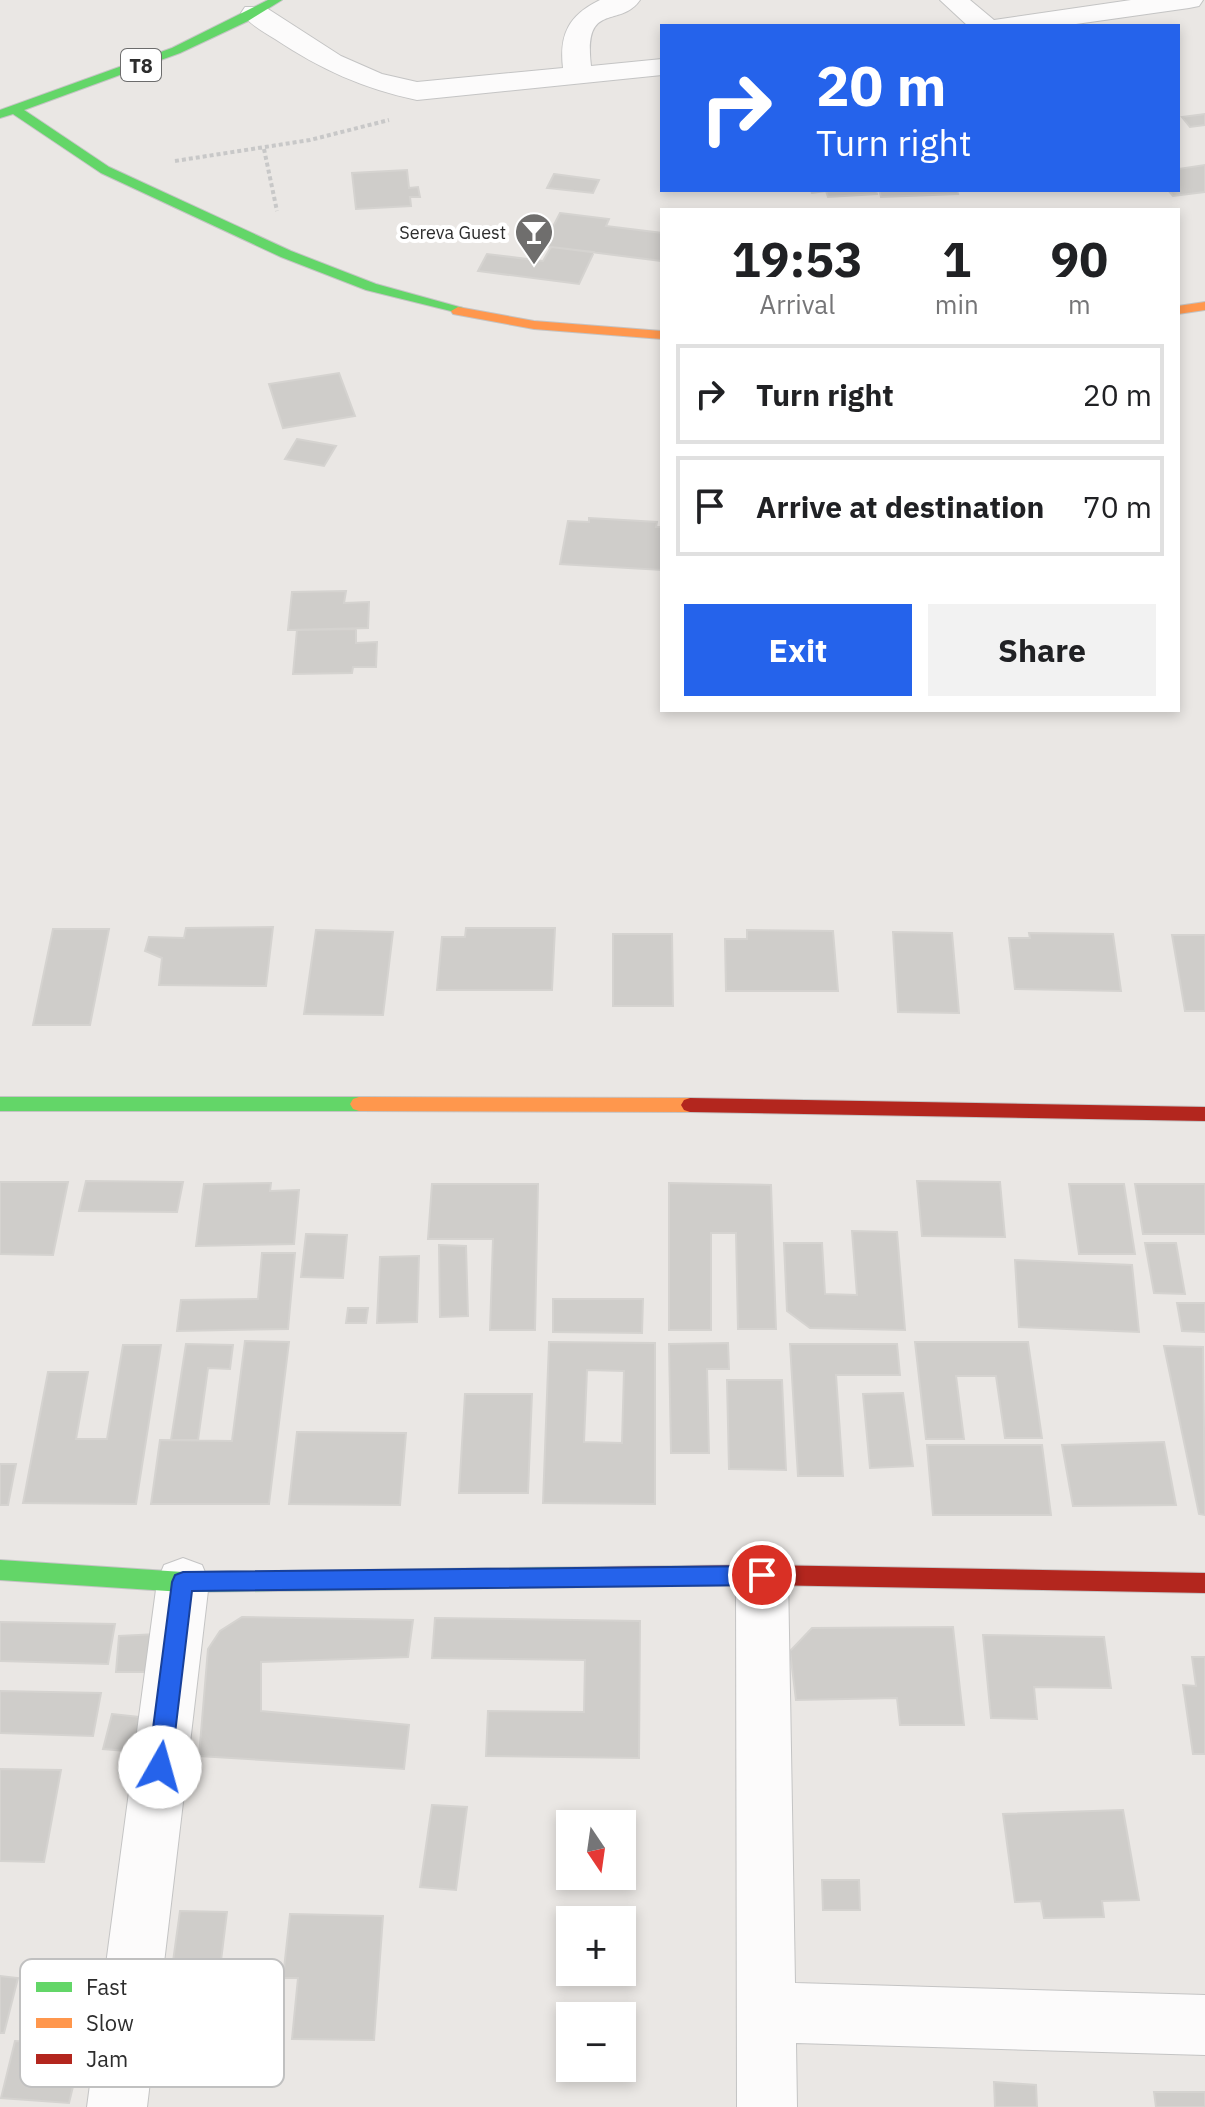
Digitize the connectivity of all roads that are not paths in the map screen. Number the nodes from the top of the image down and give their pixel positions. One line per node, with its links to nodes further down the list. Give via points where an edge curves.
1 (626, 0): 8 (street, via 581,21 574,45)
2 (954, 0): 5 (street)
3 (1189, 0): 6 (street)
4 (265, 7): 8 (street, via 350,73 388,86 447,90); 9 (main road, T8, via 124,73)
5 (983, 24)
6 (1017, 24)
7 (660, 67): 8 (street)
8 (578, 77)
9 (9, 113): 12 (main road, via 105,170 286,254 371,287 485,318)
10 (1205, 306): 11 (main road)
11 (1180, 310)
12 (660, 335)
13 (0, 1104): 14 (main road, via 652,1104)
14 (1205, 1114)
15 (0, 1570): 17 (main road)
16 (762, 1575): 17 (main road); 18 (main road); 20 (street)
17 (183, 1582): 19 (street)
18 (1205, 1583)
19 (136, 1959)
20 (765, 2012): 21 (street); 24 (street)
21 (1205, 2025)
22 (120, 2087): 23 (street)
23 (117, 2107)
24 (767, 2107)

